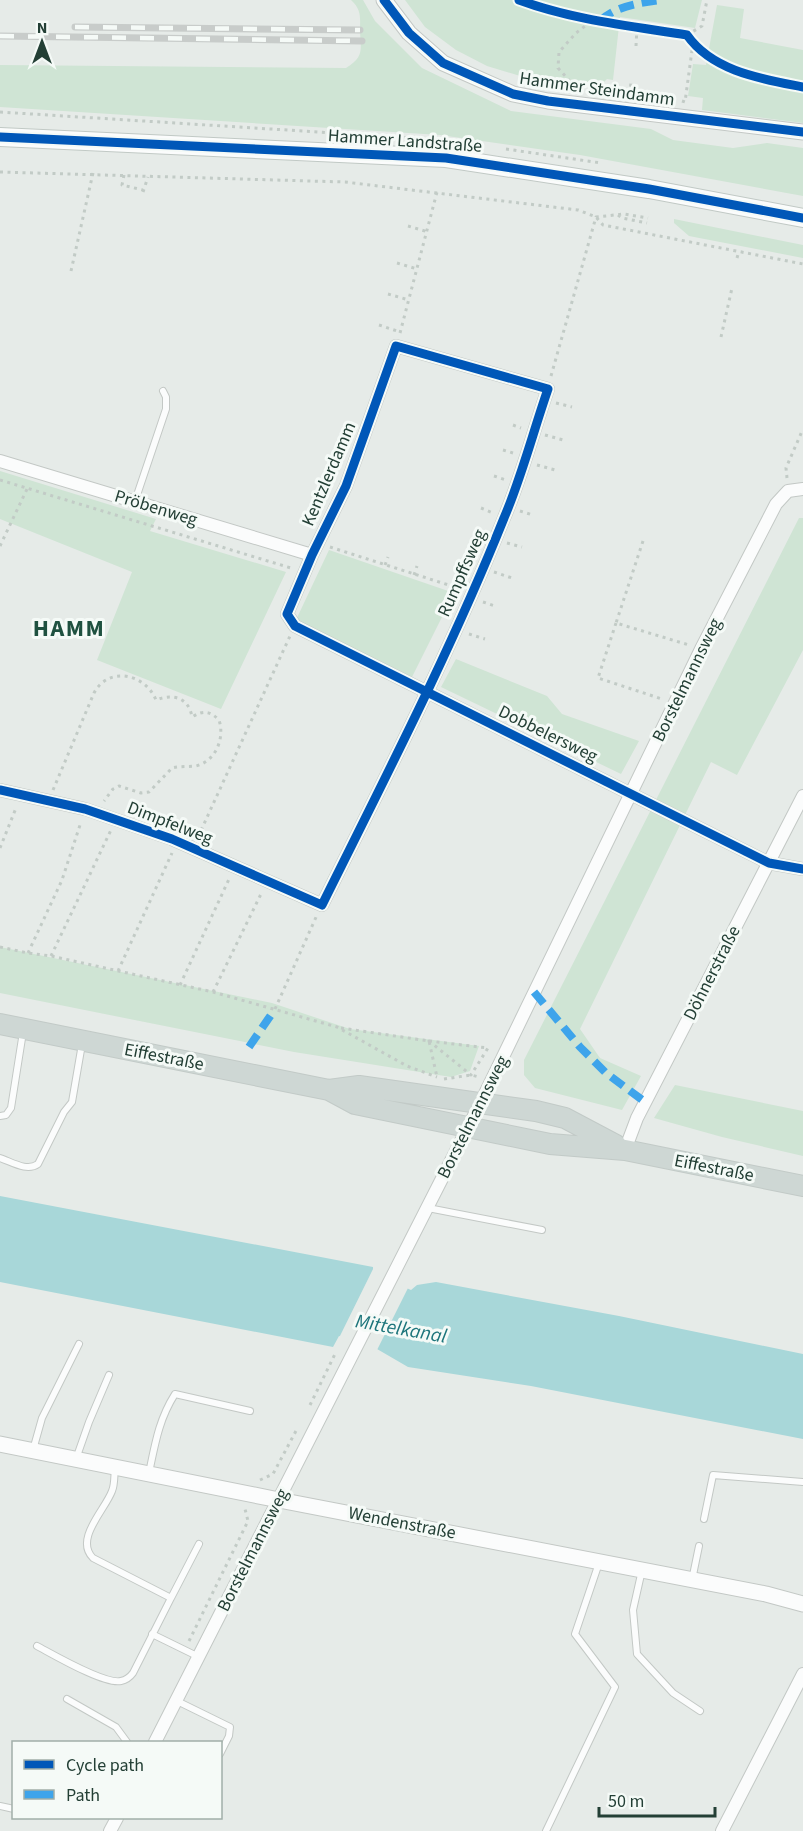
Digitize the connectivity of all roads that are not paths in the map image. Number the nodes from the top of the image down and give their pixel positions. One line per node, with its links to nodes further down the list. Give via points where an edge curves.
1 (384, 0): 2 (street, Hammer Steindamm, via 409,33 442,63 513,94)
2 (803, 132)
3 (0, 137): 4 (main road, Hammer Landstraße, via 446,158 649,189)
4 (803, 218)
5 (548, 389): 10 (street, Kentzlerdamm, via 396,346 345,486); 12 (street, Rumpffsweg, via 483,569)
6 (163, 392): 9 (lane, via 166,409)
7 (0, 461): 9 (street, Pröbenweg)
8 (803, 489): 14 (street, Borstelmannsweg, via 788,491 776,504)
9 (135, 501): 10 (street, Pröbenweg)
10 (314, 549): 11 (street, Kentzlerdamm)
11 (287, 614): 12 (street, Dobbelersweg, via 295,626)
12 (425, 692): 14 (street, Dobbelersweg); 18 (street, Rumpffsweg)
13 (0, 790): 18 (street, Dimpfelweg, via 116,819 177,841)
14 (632, 793): 16 (street, Dobbelersweg); 23 (street, Borstelmannsweg)
15 (803, 796): 16 (street, Döhnerstraße)
16 (769, 863): 17 (street, Dobbelersweg); 26 (street, Döhnerstraße, via 637,1118)
17 (803, 869)
18 (322, 905)
19 (0, 1024): 20 (main road, Eiffestraße)
20 (24, 1029): 21 (main road, Eiffestraße); 24 (lane, via 11,1108)
21 (83, 1040): 22 (main road, Eiffestraße); 27 (lane, via 72,1102 38,1164 26,1167)
22 (328, 1090): 23 (main road, Eiffestraße, via 358,1086); 25 (main road, Eiffestraße, via 355,1104)
23 (481, 1102): 25 (street, Borstelmannsweg); 26 (main road, Eiffestraße, via 565,1118)
24 (0, 1116)
25 (468, 1127): 26 (main road, Eiffestraße, via 550,1144); 29 (street, Borstelmannsweg)
26 (625, 1150): 28 (main road, Eiffestraße)
27 (0, 1158)
28 (803, 1186)
29 (428, 1208): 30 (lane); 40 (street, Borstelmannsweg)
30 (542, 1230)
31 (79, 1344): 35 (lane, via 42,1418)
32 (109, 1375): 36 (lane)
33 (250, 1411): 38 (lane, via 175,1394 158,1426)
34 (0, 1444): 35 (street, Wendenstraße)
35 (33, 1450): 36 (street, Wendenstraße)
36 (76, 1459): 37 (street, Wendenstraße)
37 (115, 1467): 38 (street, Wendenstraße); 47 (lane, via 112,1490 88,1536 88,1553)
38 (149, 1474): 40 (street, Wendenstraße)
39 (803, 1482): 41 (lane, via 713,1475)
40 (279, 1500): 44 (street, Wendenstraße); 51 (street, Borstelmannsweg)
41 (704, 1519)
42 (199, 1545): 47 (lane)
43 (699, 1546): 46 (lane)
44 (599, 1562): 45 (street, Wendenstraße); 59 (lane, via 575,1634 615,1687)
45 (642, 1570): 46 (street, Wendenstraße); 55 (lane, via 633,1610 637,1654 673,1693)
46 (692, 1580): 48 (street, Wendenstraße)
47 (171, 1598): 49 (lane)
48 (803, 1604)
49 (152, 1634): 50 (lane, via 133,1673 122,1682 105,1680); 51 (lane)
50 (37, 1646)
51 (199, 1657): 54 (street, Borstelmannsweg)
52 (803, 1674): 60 (street)
53 (67, 1700): 56 (lane, via 116,1728)
54 (177, 1701): 57 (street, Borstelmannsweg); 58 (lane, via 230,1728)
55 (700, 1711)
56 (126, 1741)
57 (156, 1741)
58 (222, 1750)
59 (546, 1831)
60 (722, 1831)

